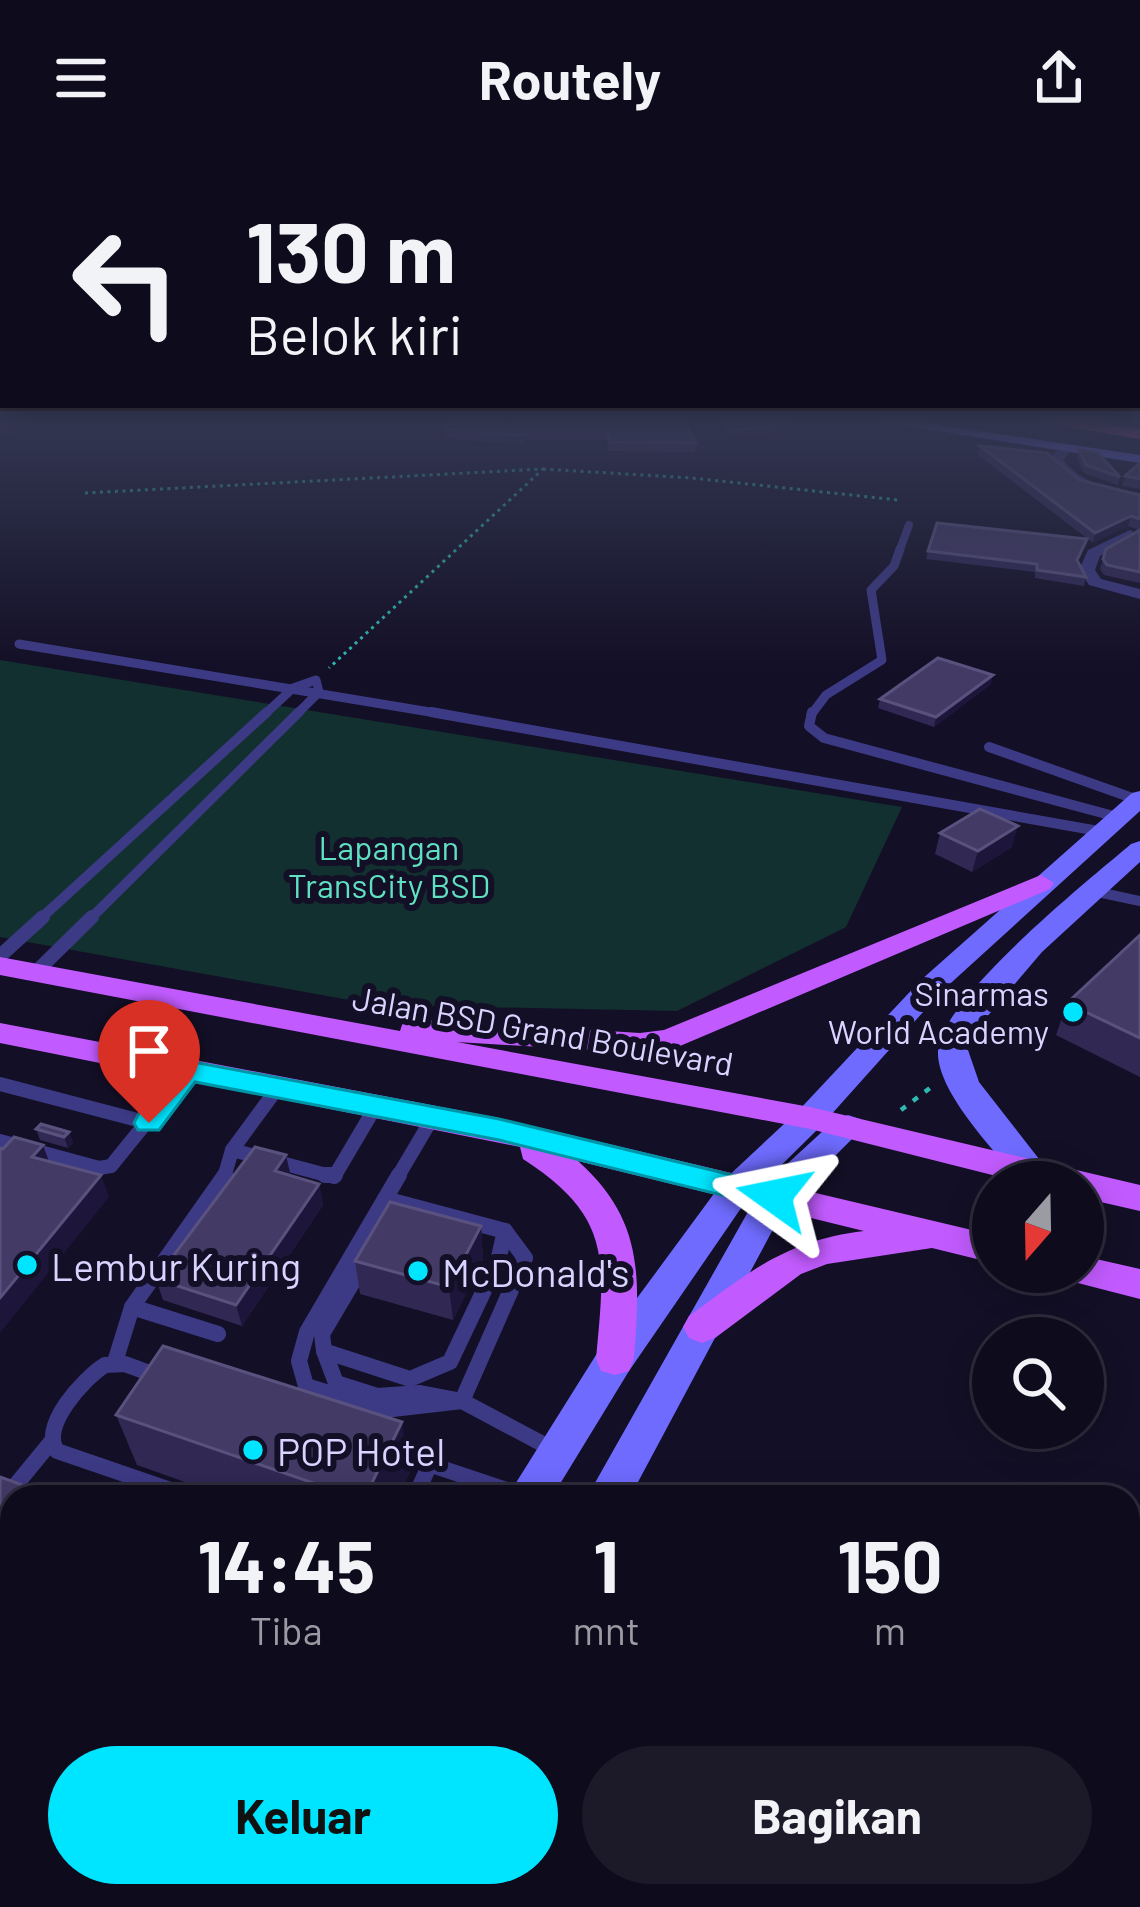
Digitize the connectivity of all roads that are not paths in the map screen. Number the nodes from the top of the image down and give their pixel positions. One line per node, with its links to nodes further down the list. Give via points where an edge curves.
1 (909, 526): 8 (lane, via 894,566 871,590 882,660 817,702 809,726 840,743)
2 (1130, 534): 3 (street, via 1093,553 1087,570 1094,582)
3 (1140, 594)
4 (19, 644): 6 (lane)
5 (317, 686): 6 (lane); 8 (lane); 15 (lane)
6 (293, 688): 13 (lane)
7 (989, 747): 8 (lane)
8 (1126, 812): 10 (main road)
9 (1140, 849): 11 (main road)
10 (1041, 883): 16 (main road, via 669,1039); 23 (main road, via 931,986)
11 (1093, 891): 12 (lane); 30 (main road, via 966,1014 953,1039 959,1073)
12 (1140, 902)
13 (0, 956)
14 (0, 966): 15 (main road, Jalan BSD Grand Boulevard)
15 (36, 972): 16 (main road, Jalan BSD Grand Boulevard)
16 (276, 1020): 23 (main road, Jalan BSD Grand Boulevard)
17 (0, 1034): 18 (main road)
18 (188, 1071): 20 (main road); 24 (lane)
19 (0, 1084): 24 (lane)
20 (279, 1086): 21 (main road); 28 (lane)
21 (376, 1106): 22 (main road); 28 (lane, via 334,1177)
22 (433, 1117): 26 (main road); 35 (lane)
23 (810, 1118): 25 (main road, Jalan BSD Grand Boulevard); 31 (main road)
24 (149, 1123): 27 (lane, via 121,1159 99,1168)
25 (848, 1127): 29 (main road, Jalan BSD Grand Boulevard); 33 (main road)
26 (499, 1130): 31 (main road); 45 (main road, via 564,1165 602,1202 621,1284)
27 (0, 1141)
28 (232, 1150): 41 (lane, via 223,1181)
29 (985, 1161)
30 (1023, 1161)
31 (736, 1189): 33 (main road); 45 (main road)
32 (1104, 1190): 34 (main road)
33 (774, 1196): 37 (main road); 42 (main road)
34 (1140, 1198)
35 (385, 1199): 36 (lane); 44 (lane, via 388,1221 322,1334); 48 (lane, via 307,1332 299,1361 306,1386 384,1410)
36 (505, 1231): 44 (lane, via 450,1363 410,1379); 48 (lane, via 525,1258)
37 (943, 1237): 38 (main road); 42 (main road, via 823,1250 761,1280)
38 (972, 1244)
39 (1104, 1275): 40 (main road)
40 (1140, 1284)
41 (132, 1307): 43 (lane); 46 (lane)
42 (702, 1328): 58 (main road)
43 (218, 1334)
44 (325, 1351): 48 (lane, via 336,1383 377,1396)
45 (614, 1359): 51 (main road)
46 (115, 1363): 47 (lane); 49 (lane, via 94,1372)
47 (183, 1384)
48 (462, 1401): 51 (lane)
49 (51, 1442): 53 (lane); 54 (lane, via 57,1451)
50 (363, 1442): 52 (lane)
51 (554, 1450): 57 (main road)
52 (430, 1464): 55 (lane); 56 (lane)
53 (17, 1485)
54 (156, 1485)
55 (420, 1485)
56 (492, 1485)
57 (535, 1485)
58 (615, 1485)

